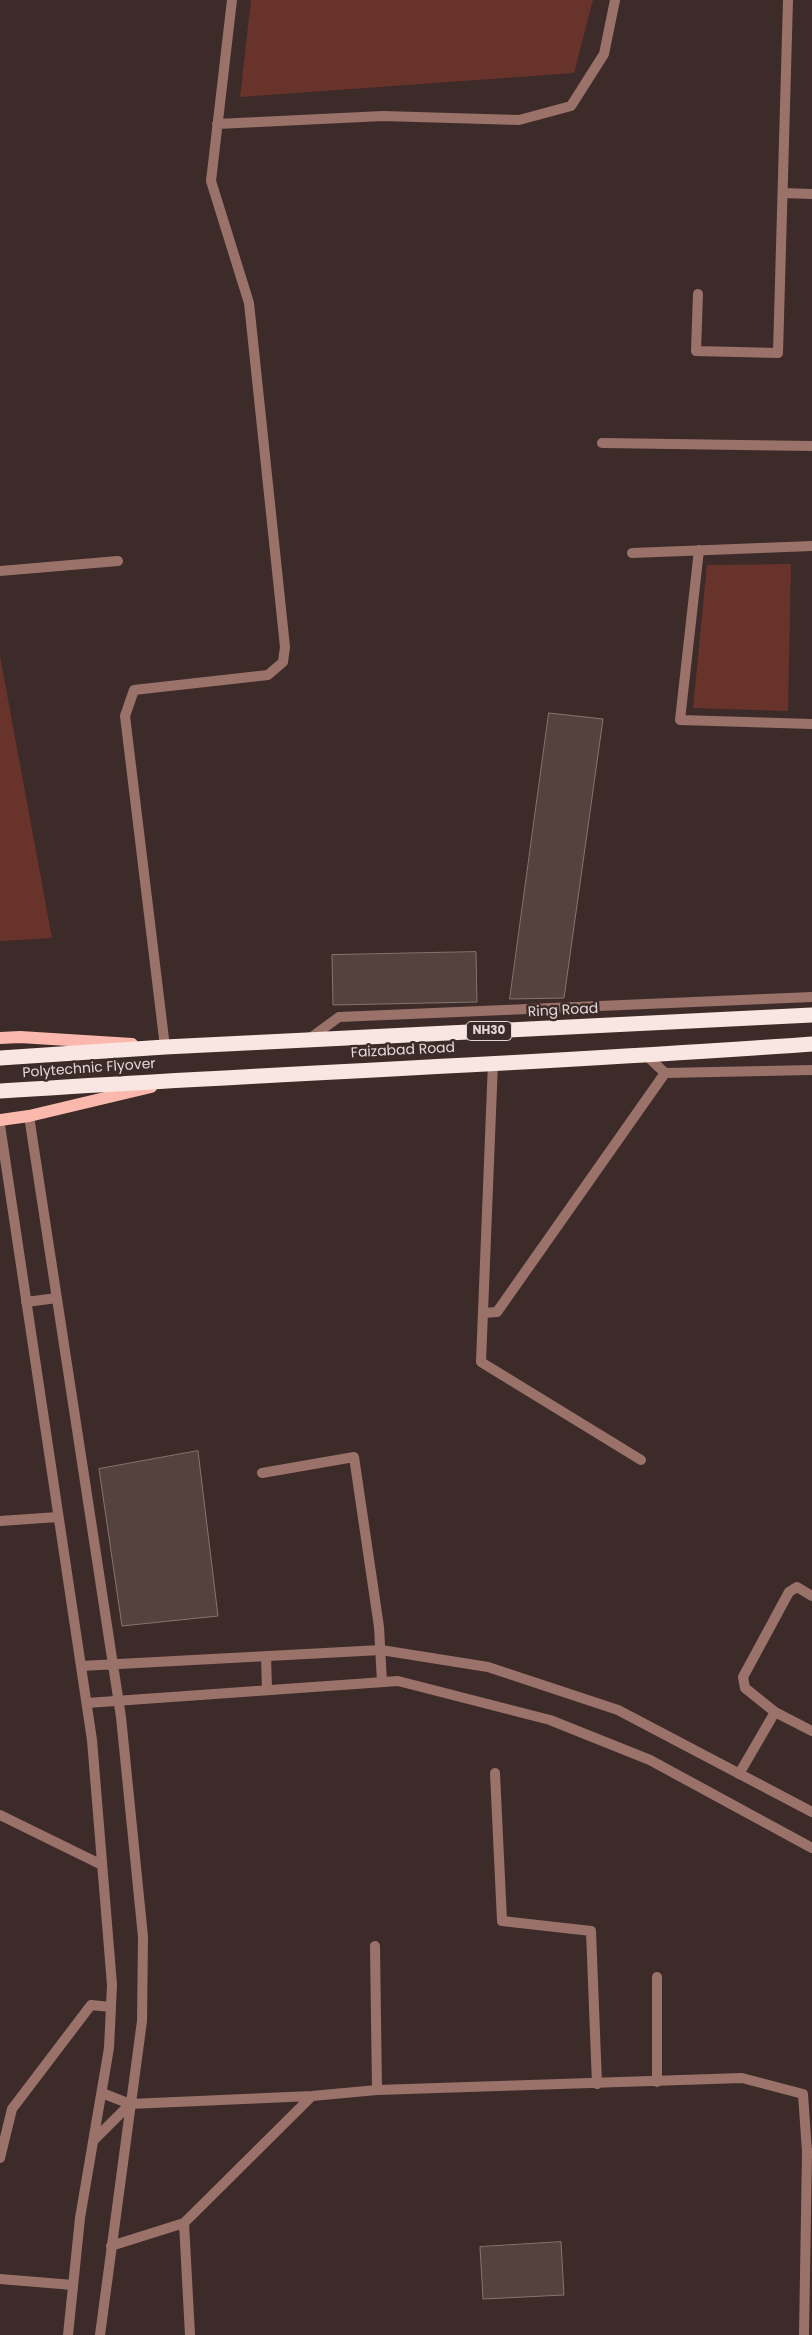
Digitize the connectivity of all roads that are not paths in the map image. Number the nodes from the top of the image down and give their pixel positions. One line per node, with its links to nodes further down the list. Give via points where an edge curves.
1 (232, 0): 4 (street)
2 (615, 0): 4 (street, via 604,54 571,106 519,120 382,116)
3 (788, 0): 5 (street)
4 (217, 124): 21 (street, via 211,181 249,304 285,648 284,662 268,674 134,690 125,716)
5 (783, 192): 6 (street); 7 (street, via 778,353 696,351)
6 (812, 194)
7 (698, 294)
8 (602, 443): 9 (street)
9 (812, 446)
10 (812, 546): 11 (street)
11 (700, 550): 12 (street); 15 (street, via 680,720)
12 (632, 553)
13 (118, 561): 14 (street)
14 (0, 571)
15 (812, 724)
16 (812, 997): 19 (street, via 338,1017)
17 (812, 1014): 19 (highway, Ring Road / NH30)
18 (0, 1038): 21 (main road)
19 (309, 1040): 21 (highway, Ring Road / NH30)
20 (812, 1044): 22 (highway, Faizabad Road)
21 (165, 1046): 23 (highway, Polytechnic Flyover / NH30)
22 (648, 1056): 24 (highway, Faizabad Road); 26 (street)
23 (0, 1058)
24 (493, 1062): 27 (highway, Faizabad Road); 34 (street)
25 (812, 1070): 26 (street)
26 (665, 1073): 34 (street, via 497,1312)
27 (180, 1080): 28 (highway, Polytechnic Flyover); 29 (main road, Faizabad Road)
28 (0, 1091)
29 (29, 1116): 30 (main road, Faizabad Road); 32 (street)
30 (0, 1120)
31 (0, 1125): 33 (street)
32 (57, 1298): 33 (street); 42 (street)
33 (26, 1302): 37 (street)
34 (483, 1313): 35 (street, via 482,1362)
35 (641, 1460)
36 (262, 1473): 40 (street, via 354,1457)
37 (58, 1517): 38 (street); 43 (street)
38 (0, 1521)
39 (812, 1596): 48 (street, via 797,1587 789,1592 743,1677 745,1688)
40 (382, 1650): 41 (street); 44 (street); 51 (street, via 488,1667 618,1710)
41 (266, 1656): 42 (street); 45 (street)
42 (113, 1665): 43 (street); 46 (street)
43 (81, 1666): 47 (street)
44 (382, 1682): 45 (street); 54 (street, via 398,1681 550,1720 650,1760)
45 (267, 1689): 46 (street)
46 (119, 1701): 47 (street); 64 (street, via 143,1937 142,2021)
47 (87, 1704): 55 (street)
48 (775, 1712): 49 (street); 51 (street)
49 (812, 1731)
50 (496, 1773): 60 (street, via 502,1921 591,1931)
51 (739, 1774): 52 (street)
52 (812, 1812)
53 (0, 1815): 55 (street)
54 (812, 1848)
55 (102, 1865): 58 (street)
56 (375, 1946): 61 (street)
57 (657, 1977): 59 (street)
58 (111, 2007): 62 (street); 67 (street, via 91,2004 12,2109)
59 (658, 2082): 60 (street); 66 (street, via 742,2078 803,2094)
60 (597, 2084): 61 (street)
61 (377, 2090): 63 (street)
62 (102, 2093): 64 (street); 65 (street)
63 (312, 2096): 64 (street); 68 (street)
64 (130, 2104): 65 (street); 69 (street)
65 (94, 2140): 71 (street, via 80,2218)
66 (809, 2152): 75 (street)
67 (0, 2158)
68 (184, 2223): 69 (street); 74 (street)
69 (111, 2246): 73 (street)
70 (0, 2279): 71 (street)
71 (73, 2285): 72 (street)
72 (68, 2335)
73 (100, 2335)
74 (190, 2335)
75 (804, 2335)

